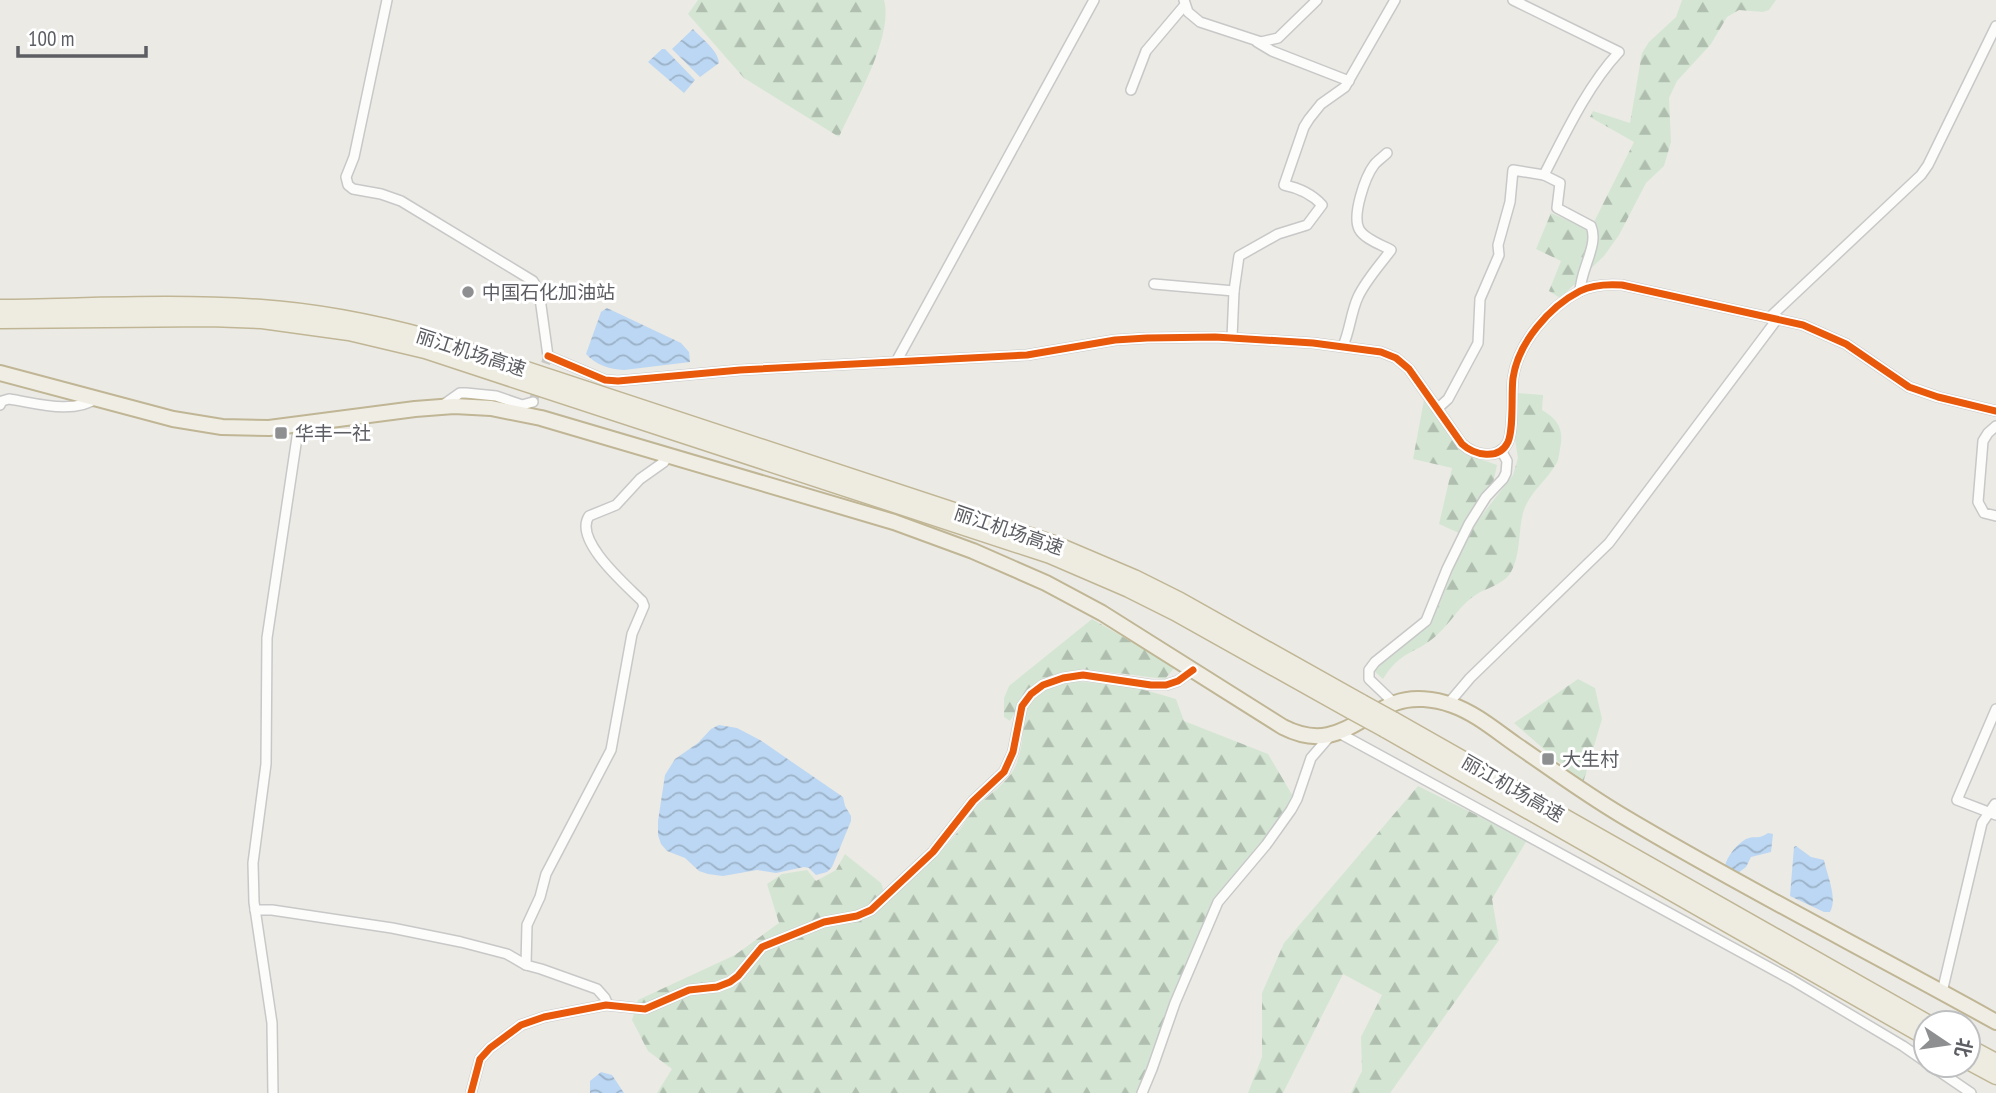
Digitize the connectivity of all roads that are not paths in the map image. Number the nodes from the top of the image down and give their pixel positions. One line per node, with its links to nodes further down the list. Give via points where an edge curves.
1 (1094, 0): 21 (street)
2 (1317, 0): 8 (street, via 1278,38)
3 (1395, 0): 9 (street)
4 (1513, 0): 12 (street, via 1619,52 1577,111)
5 (384, 1): 21 (street, via 346,182 351,188 401,201 533,281 539,291 548,356 618,381)
6 (1184, 3): 8 (street, via 1200,22); 10 (street, via 1146,51)
7 (1996, 26): 17 (street, via 1921,175)
8 (1256, 42): 9 (street)
9 (1349, 81): 14 (street, via 1309,119 1284,185 1305,191 1322,205 1307,225 1278,234 1239,256)
10 (1131, 90)
11 (1387, 153): 20 (street, via 1373,166 1356,217 1359,230 1391,250 1359,295)
12 (1544, 175): 15 (street, via 1560,183 1556,208 1593,230); 27 (street, via 1513,170 1499,255 1480,299 1478,343 1448,399)
13 (1154, 284): 14 (street)
14 (1234, 290): 19 (street)
15 (1580, 291): 17 (street, via 1630,286); 31 (street, via 1533,331 1523,347 1513,380 1508,440)
16 (0, 308): 37 (highway, 丽江机场高速, via 263,308 351,320 429,338 1054,544 1180,601)
17 (1774, 318): 28 (street, via 1835,338 1918,391); 36 (street, via 1609,542)
18 (0, 320): 37 (highway, 丽江机场高速, via 262,320 349,332 425,350 1049,555 1129,589)
19 (1232, 338): 20 (street); 21 (street, via 1115,340 1027,355)
20 (1343, 346): 27 (street, via 1396,358)
21 (896, 362)
22 (0, 373): 23 (highway)
23 (97, 398): 25 (street, via 74,408 9,399); 29 (highway, via 222,427)
24 (533, 402): 26 (street, via 522,405 496,396 460,393)
25 (0, 405)
26 (441, 407): 29 (highway); 32 (highway, via 526,414)
27 (1437, 409): 31 (street, via 1469,450 1483,454)
28 (1996, 411)
29 (299, 424): 42 (street, via 267,646 266,764 253,863)
30 (1996, 426): 33 (street, via 1983,441 1978,502 1984,513)
31 (1501, 450): 35 (street, via 1507,461 1506,473 1469,524 1426,621 1369,670 1369,679)
32 (668, 456): 34 (highway, via 894,522 973,551 1074,598); 43 (street, via 616,505 586,520 590,543 643,606 632,634 611,750 545,878 527,925)
33 (1996, 516)
34 (1193, 670): 40 (highway, via 1291,731 1315,737); 45 (street, via 1166,685 1083,676 1043,685 1023,706 1004,772 973,801 933,852 872,910 824,922 762,947 738,976 724,984 690,990 645,1009)
35 (1395, 703): 36 (highway, via 1421,699); 40 (highway)
36 (1448, 704): 44 (highway, via 1473,715 1664,840)
37 (1357, 707): 39 (highway, 丽江机场高速, bridge)
38 (1996, 709): 41 (street, via 1957,800)
39 (1389, 725): 46 (highway, 丽江机场高速); 48 (highway, 丽江机场高速)
40 (1334, 735): 49 (street, via 1792,980); 53 (street, via 1311,758 1291,810 1218,902)
41 (1993, 810): 44 (street, via 1982,823)
42 (255, 910): 43 (street, via 461,942 507,954); 51 (street, via 271,1010)
43 (526, 965): 45 (street, via 594,988)
44 (1942, 992): 47 (highway)
45 (608, 1005): 52 (street, via 521,1025 480,1059)
46 (1912, 1015)
47 (1996, 1022)
48 (1912, 1029)
49 (1912, 1052)
50 (1950, 1079): 54 (street)
51 (273, 1093)
52 (471, 1093)
53 (1142, 1093)
54 (1970, 1093)

